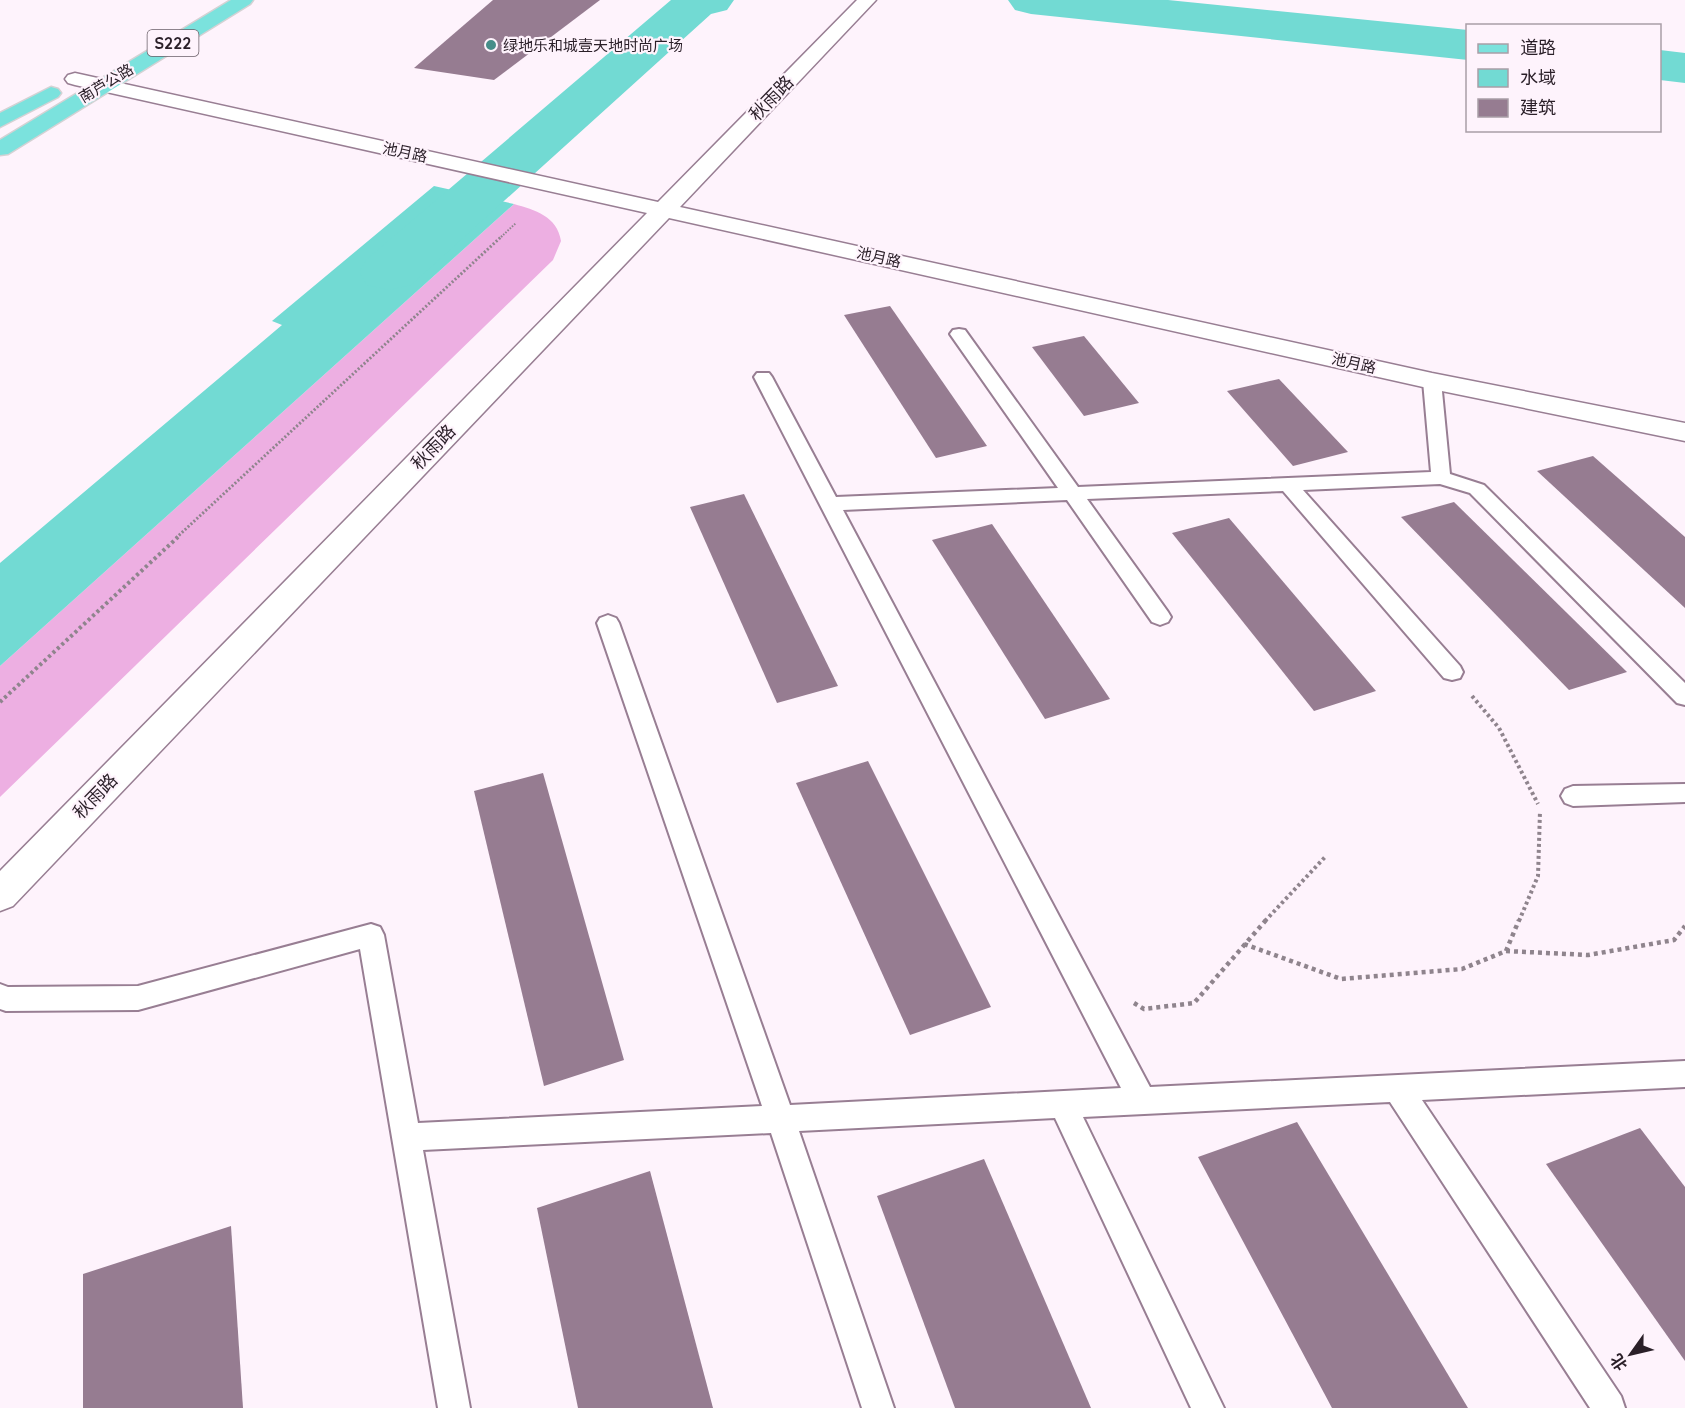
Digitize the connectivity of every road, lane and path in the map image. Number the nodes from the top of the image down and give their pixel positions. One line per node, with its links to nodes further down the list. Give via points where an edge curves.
1 (216, 0): 4 (main road, 南芦公路 / S222)
2 (244, 0): 5 (main road, 南芦公路 / S222)
3 (864, 4): 9 (street, 秋雨路)
4 (125, 51)
5 (99, 76): 6 (street, 池月路); 8 (main road, 南芦公路 / S222); 9 (street, 池月路)
6 (75, 79): 7 (main road, 南芦公路)
7 (0, 122)
8 (0, 149)
9 (663, 209): 13 (street, 池月路); 27 (street, 秋雨路)
10 (516, 223): 23 (path)
11 (959, 334): 17 (lane)
12 (763, 376): 18 (lane)
13 (1432, 381): 14 (street, 池月路); 15 (lane)
14 (1685, 432)
15 (1441, 478): 16 (lane); 22 (lane, via 1477,489)
16 (1288, 485): 17 (lane); 21 (lane)
17 (1072, 494): 18 (lane); 19 (lane)
18 (830, 504): 35 (lane)
19 (1160, 617)
20 (608, 623): 37 (lane)
21 (1452, 672): 30 (path, via 1499,728 1540,809 1538,876)
22 (1685, 697)
23 (0, 702)
24 (1685, 793): 25 (lane)
25 (1574, 796)
26 (1326, 856): 29 (path)
27 (0, 895)
28 (1685, 926): 30 (path, via 1674,940 1588,955)
29 (1244, 944): 30 (path, via 1341,979 1462,969); 32 (path, via 1194,1003 1144,1009)
30 (1506, 951)
31 (0, 996): 38 (lane, via 138,998 371,935)
32 (1126, 998)
33 (1685, 1074): 34 (lane)
34 (1398, 1089): 35 (lane); 42 (lane)
35 (1143, 1101): 36 (lane)
36 (1063, 1105): 37 (lane); 41 (lane)
37 (781, 1119): 38 (lane); 40 (lane)
38 (407, 1137): 39 (lane)
39 (454, 1408)
40 (878, 1408)
41 (1209, 1408)
42 (1609, 1408)

